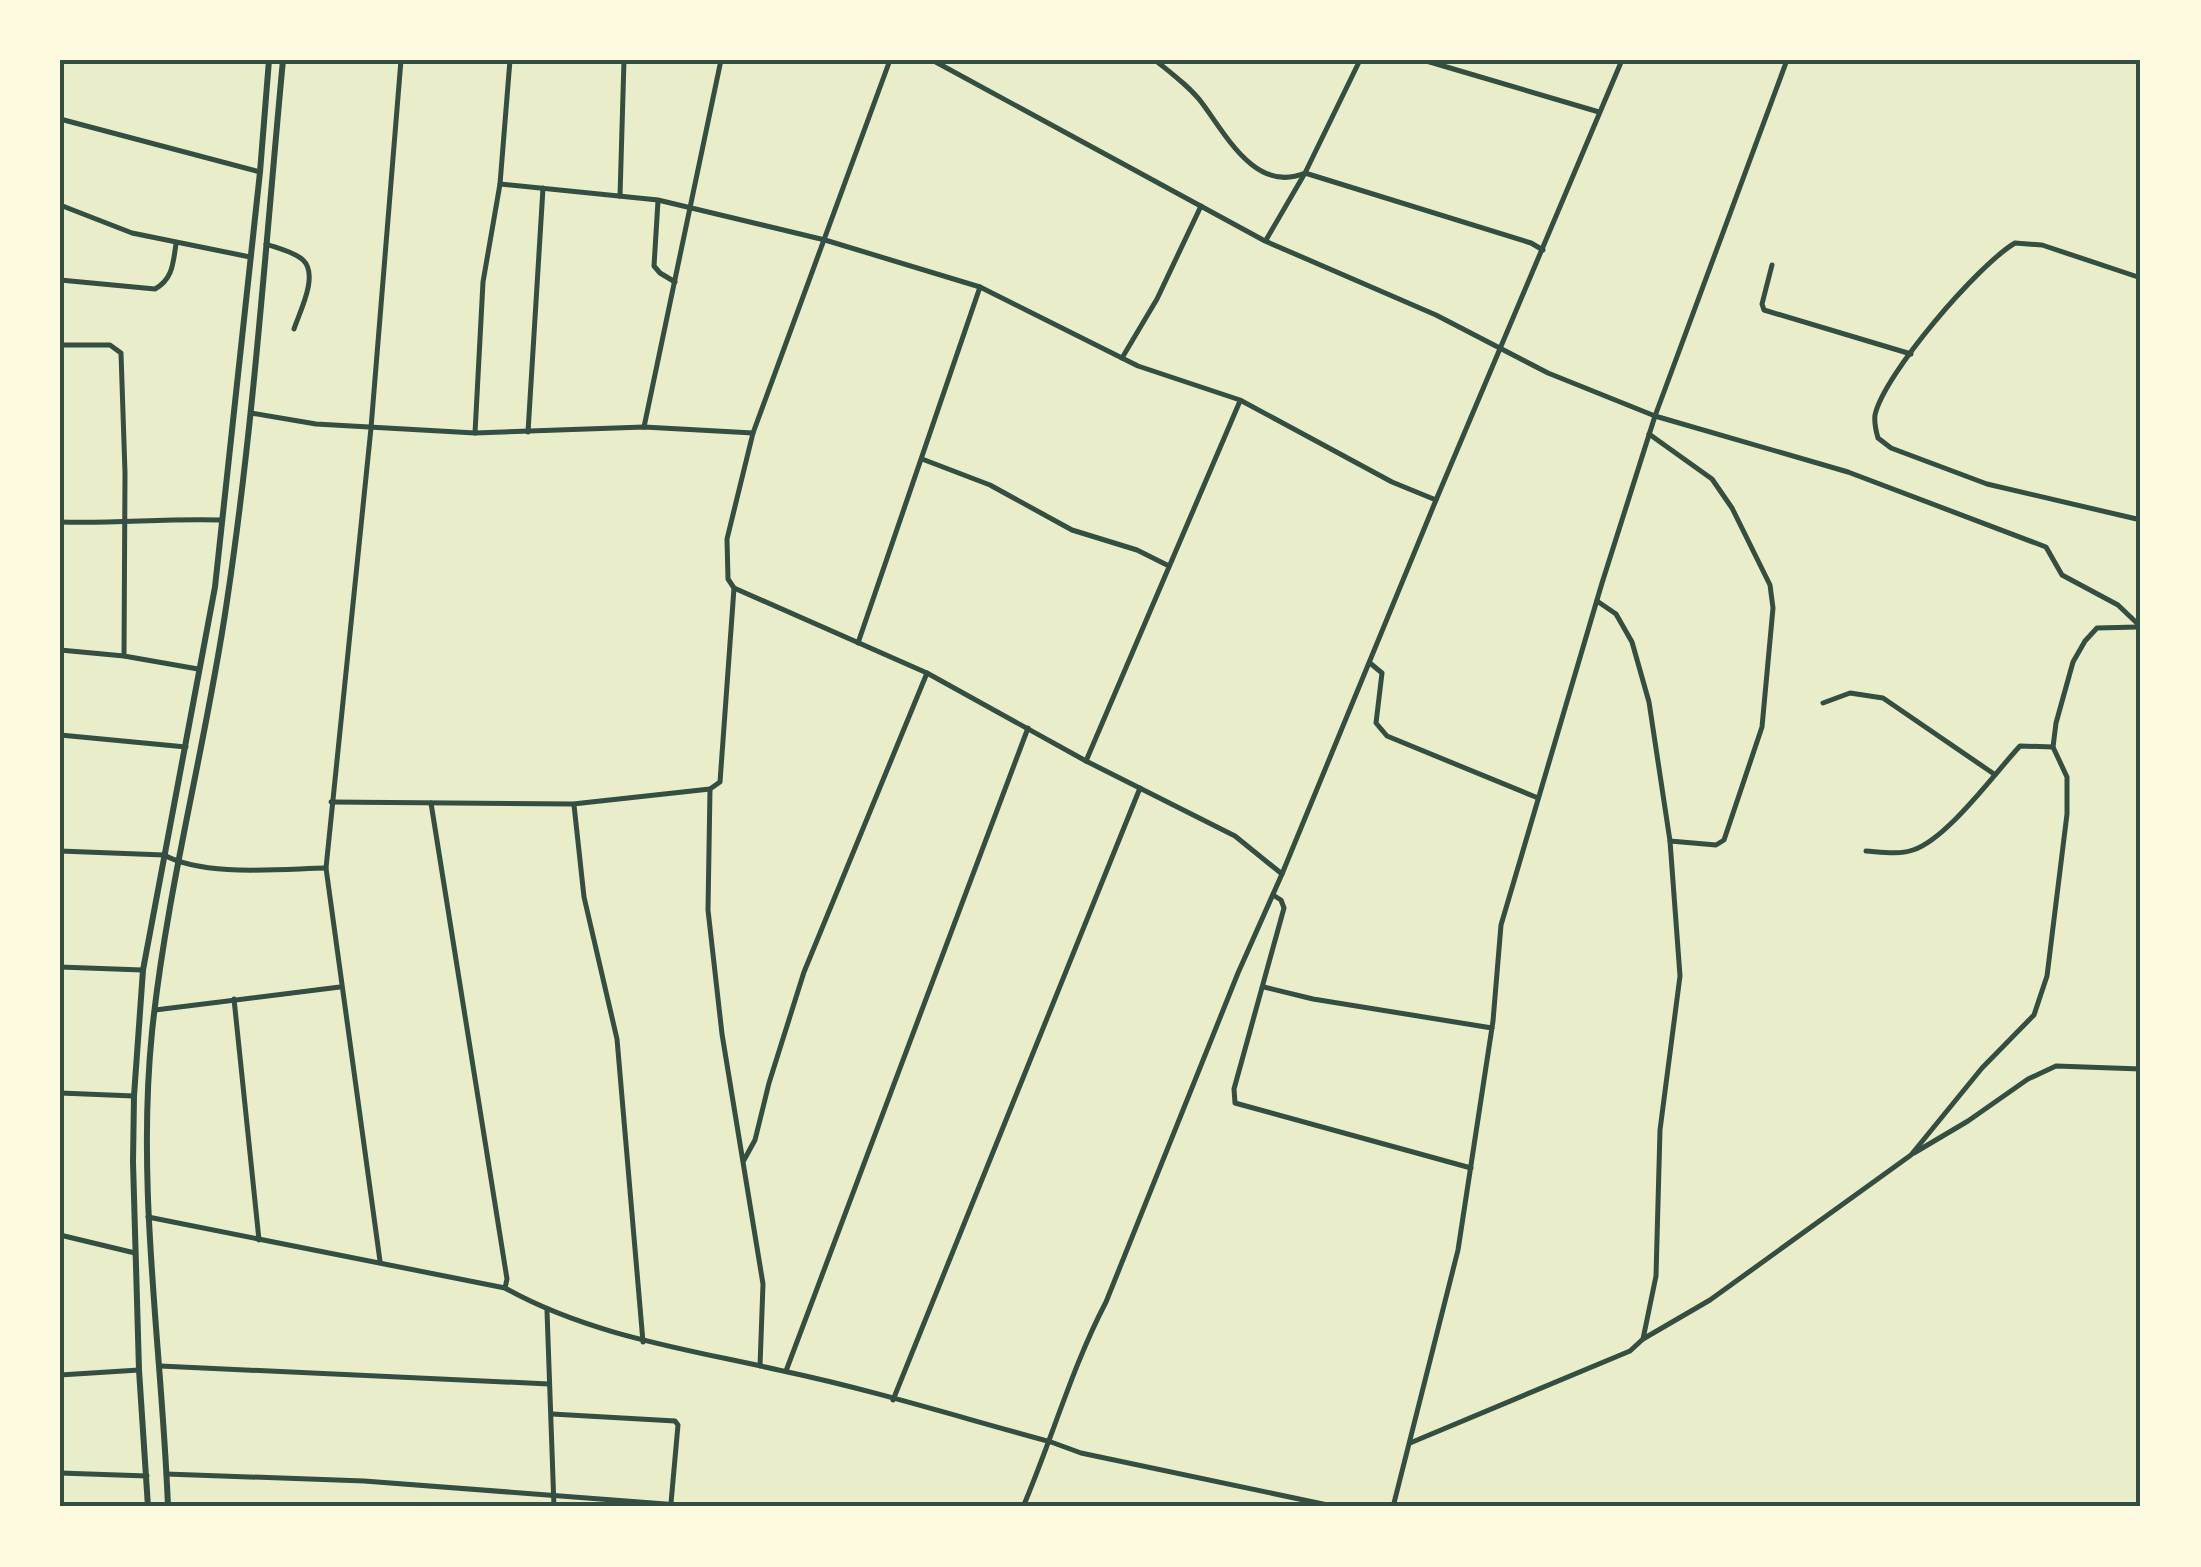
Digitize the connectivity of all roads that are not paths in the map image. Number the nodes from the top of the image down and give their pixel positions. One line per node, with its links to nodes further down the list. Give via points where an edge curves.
1 (269, 60): 16 (street)
2 (283, 60): 28 (street)
3 (400, 60): 45 (street)
4 (510, 60): 18 (street)
5 (624, 60): 20 (street)
6 (721, 60): 24 (street)
7 (890, 60): 25 (street)
8 (932, 60): 23 (street)
9 (1155, 60): 17 (street, via 1201,102 1249,162 1283,178)
10 (1360, 60): 17 (street)
11 (1423, 60): 14 (street)
12 (1622, 60): 14 (street)
13 (1787, 60): 43 (street)
14 (1599, 112): 29 (street)
15 (60, 119): 16 (street)
16 (260, 172): 30 (street)
17 (1305, 173): 26 (street); 29 (street)
18 (500, 184): 19 (street); 46 (street, via 484,282)
19 (543, 188): 20 (street); 47 (street)
20 (620, 196): 21 (street)
21 (658, 200): 24 (street); 34 (street, via 654,266)
22 (60, 205): 27 (street)
23 (1201, 206): 26 (street); 40 (street)
24 (690, 210): 25 (street); 34 (street)
25 (825, 240): 35 (street); 48 (street)
26 (1265, 241): 38 (street)
27 (176, 244): 30 (street); 33 (street, via 171,274 154,289)
28 (266, 244): 36 (street, via 307,265 310,276); 42 (street)
29 (1542, 250): 38 (street)
30 (250, 257): 52 (street)
31 (1772, 265): 39 (street, via 1764,310)
32 (2141, 278): 39 (street, via 2042,245 2015,243 1976,274)
33 (60, 280)
34 (675, 282): 44 (street)
35 (980, 287): 40 (street); 50 (street)
36 (294, 329)
37 (60, 345): 55 (street, via 110,346 121,353)
38 (1503, 348): 43 (street); 51 (street)
39 (1911, 354): 53 (street, via 1875,415 1883,443 1988,484)
40 (1122, 358): 41 (street)
41 (1240, 400): 51 (street); 56 (street)
42 (251, 412): 45 (street); 83 (street, via 220,647)
43 (1655, 416): 49 (street); 59 (street, via 1848,472 2046,547 2062,575 2118,605)
44 (644, 427): 47 (street); 48 (street)
45 (370, 428): 46 (street); 76 (street)
46 (475, 432): 47 (street)
47 (528, 432)
48 (753, 433): 57 (street, via 728,539)
49 (1650, 434): 58 (street); 79 (street, via 1712,479 1770,586 1773,608 1762,727 1724,840 1716,846)
50 (922, 459): 56 (street, via 990,485 1072,530); 60 (street)
51 (1436, 500): 63 (street)
52 (221, 520): 55 (street); 64 (street)
53 (2141, 520)
54 (60, 522): 55 (street)
55 (124, 524): 62 (street)
56 (1169, 566): 71 (street)
57 (734, 588): 60 (street); 73 (street, via 720,782)
58 (1596, 601): 75 (street); 79 (street, via 1616,614 1632,642 1649,702)
59 (2141, 627): 70 (street, via 2097,628 2085,640 2073,662)
60 (858, 643): 65 (street)
61 (60, 650): 62 (street)
62 (124, 656): 64 (street)
63 (1370, 662): 75 (street, via 1382,673 1378,729); 85 (street)
64 (198, 669): 69 (street)
65 (927, 673): 67 (street); 98 (street, via 804,972)
66 (1823, 703): 72 (street, via 1850,694 1883,698)
67 (1028, 728): 71 (street); 112 (street)
68 (60, 734): 69 (street)
69 (186, 747): 82 (street)
70 (2053, 747): 72 (street, via 2020,746); 97 (street, via 2067,777 2068,814 2047,976 2034,1015)
71 (1086, 761): 74 (street)
72 (1994, 774): 81 (street, via 1928,843 1910,851)
73 (710, 788): 78 (street); 98 (street, via 708,910)
74 (1140, 788): 85 (street, via 1235,836); 115 (street)
75 (1538, 798): 93 (street, via 1501,925)
76 (331, 802): 77 (street); 84 (street)
77 (431, 803): 78 (street); 105 (street)
78 (574, 804): 108 (street, via 584,898 616,1039)
79 (1670, 841): 107 (street, via 1680,976 1660,1130 1656,1276)
80 (60, 850): 82 (street)
81 (1866, 851)
82 (164, 856): 83 (street); 88 (street)
83 (178, 863): 84 (street); 92 (street)
84 (326, 868): 90 (street)
85 (1282, 874): 86 (street)
86 (1272, 895): 89 (street, via 1284,908); 117 (street, via 1089,1334)
87 (60, 967): 88 (street)
88 (143, 970): 96 (street)
89 (1263, 987): 93 (street); 99 (street, via 1235,1103)
90 (340, 988): 91 (street); 104 (street)
91 (234, 999): 92 (street); 102 (street)
92 (156, 1010): 100 (street)
93 (1492, 1028): 99 (street)
94 (2141, 1069): 97 (street, via 2056,1066)
95 (60, 1093): 96 (street)
96 (134, 1096): 103 (street)
97 (1911, 1155): 107 (street, via 1710,1300)
98 (743, 1162): 110 (street, via 762,1284)
99 (1470, 1168): 118 (street, via 1458,1250)
100 (148, 1217): 102 (street); 109 (street)
101 (60, 1235): 103 (street)
102 (259, 1240): 104 (street)
103 (138, 1254): 111 (street)
104 (380, 1261): 105 (street)
105 (505, 1288): 106 (street)
106 (547, 1311): 108 (street); 114 (street)
107 (1643, 1339): 118 (street, via 1630,1351)
108 (643, 1342): 110 (street)
109 (160, 1366): 114 (street); 120 (street)
110 (760, 1366): 112 (street)
111 (138, 1370): 113 (street); 121 (street)
112 (786, 1371): 115 (street)
113 (60, 1375)
114 (549, 1384): 116 (street)
115 (893, 1400): 117 (street)
116 (552, 1414): 122 (street); 123 (street, via 675,1421)
117 (1051, 1442): 128 (street); 129 (street)
118 (1410, 1443): 130 (street)
119 (60, 1473): 121 (street)
120 (166, 1474): 122 (street); 125 (street)
121 (147, 1476): 124 (street)
122 (554, 1496): 123 (street); 126 (street)
123 (671, 1503): 127 (street)
124 (148, 1507)
125 (168, 1507)
126 (554, 1507)
127 (705, 1507)
128 (1023, 1507)
129 (1338, 1507)
130 (1394, 1507)

